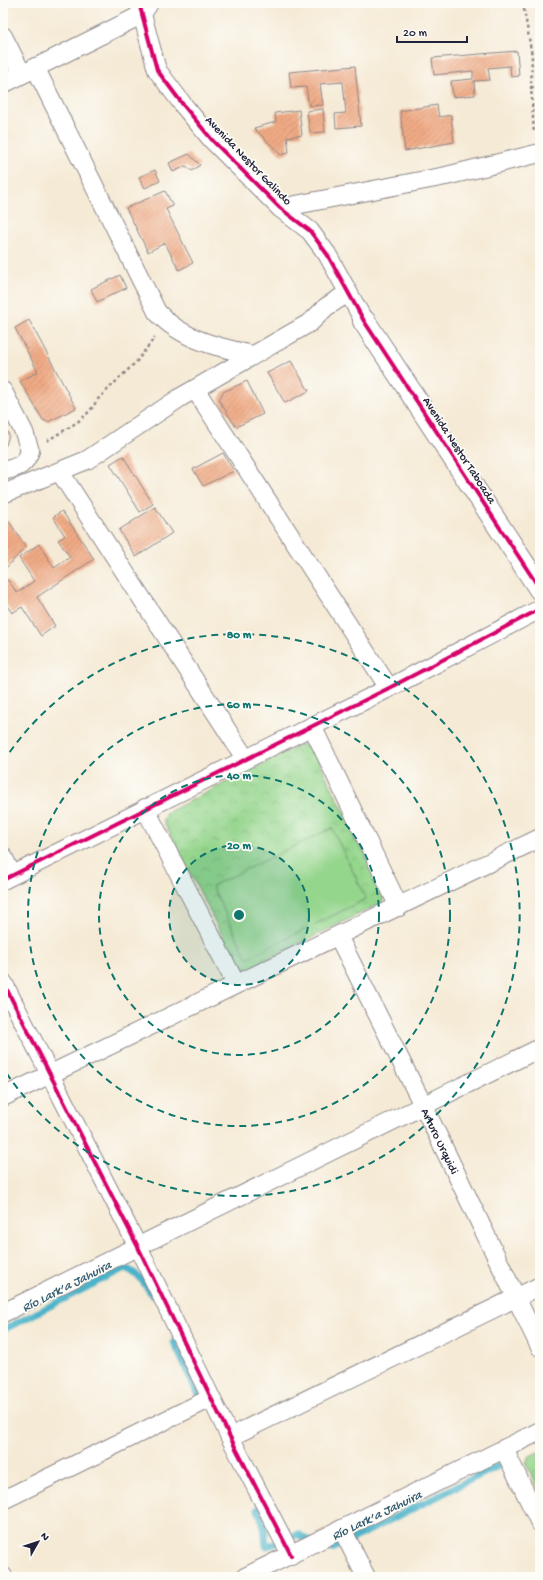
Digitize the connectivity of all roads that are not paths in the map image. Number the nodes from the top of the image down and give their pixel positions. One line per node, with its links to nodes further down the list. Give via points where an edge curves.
1 (143, 7): 3 (street); 6 (street, Avenida Nestor Galindo, via 157,70 214,141)
2 (3, 36): 3 (street)
3 (29, 71): 4 (street); 9 (street, via 157,312 180,332)
4 (3, 84)
5 (538, 153): 6 (street, via 446,176)
6 (280, 208): 7 (street, Avenida Nestor Galindo, via 310,231 327,254)
7 (348, 293): 8 (street, Avenida Nestor Galindo); 9 (street, via 326,307 311,322)
8 (364, 321): 15 (street, Avenida Nestor Taboada)
9 (252, 355): 10 (street)
10 (196, 389): 13 (street, via 144,420 87,460); 17 (street)
11 (3, 391): 12 (street, via 26,437 30,451 19,467)
12 (3, 471)
13 (60, 472): 14 (street); 19 (street)
14 (3, 494)
15 (540, 589)
16 (540, 609): 17 (street)
17 (389, 688): 18 (street)
18 (312, 726): 19 (street); 24 (street)
19 (245, 758): 20 (street)
20 (145, 808): 23 (street); 27 (street)
21 (540, 838): 24 (street)
22 (3, 856): 23 (street)
23 (8, 877)
24 (399, 907): 25 (street)
25 (338, 936): 27 (street); 31 (street, Arturo Urquidi)
26 (3, 982): 29 (street)
27 (236, 984): 29 (street)
28 (540, 1048): 31 (street)
29 (50, 1075): 30 (street); 32 (street)
30 (3, 1097)
31 (423, 1105): 32 (street); 34 (street, Arturo Urquidi)
32 (138, 1247): 35 (street); 37 (street)
33 (540, 1286): 34 (street)
34 (516, 1298): 36 (street, Arturo Urquidi); 39 (street)
35 (3, 1313)
36 (540, 1347)
37 (211, 1398): 39 (street); 41 (street)
38 (540, 1431): 40 (street)
39 (230, 1437): 44 (street)
40 (504, 1449): 42 (street); 43 (street)
41 (3, 1500)
42 (540, 1523)
43 (342, 1530): 44 (street); 46 (street)
44 (291, 1555): 45 (street)
45 (245, 1577)
46 (366, 1577)

